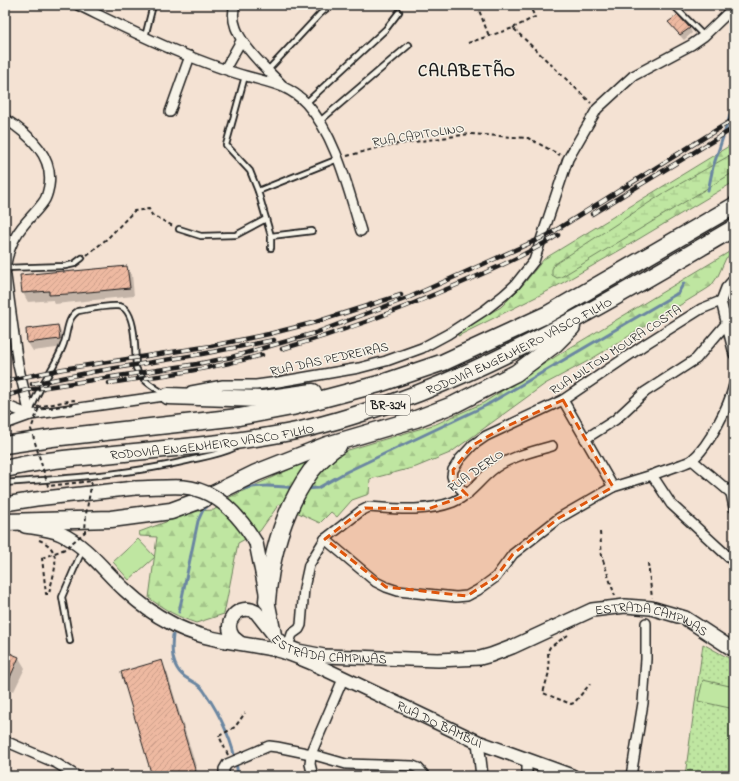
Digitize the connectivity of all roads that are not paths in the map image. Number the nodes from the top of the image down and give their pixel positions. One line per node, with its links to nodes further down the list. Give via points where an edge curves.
1 (78, 5): 9 (street)
2 (153, 5): 9 (lane)
3 (235, 5): 10 (street, via 233,20)
4 (331, 5): 14 (lane)
5 (673, 5): 8 (lane)
6 (734, 7): 8 (street, RUA DAS PEDREIRAS)
7 (399, 12): 17 (lane, via 386,29)
8 (704, 36): 40 (street, RUA DAS PEDREIRAS, via 691,46 633,76 597,109 568,159 534,261 504,295 448,334 422,348 359,368 256,385 223,385)
9 (145, 37): 12 (street)
10 (241, 41): 13 (street); 14 (street)
11 (409, 45): 20 (lane)
12 (190, 56): 13 (street); 18 (street)
13 (225, 69): 15 (street)
14 (268, 70): 16 (street)
15 (245, 76): 16 (street); 22 (lane, via 226,145 250,171)
16 (283, 86): 17 (street)
17 (306, 104): 20 (street)
18 (170, 112)
19 (5, 119): 32 (street, via 41,150 48,163 50,177 45,199 16,236 8,253)
20 (320, 121): 21 (street)
21 (338, 159): 22 (lane); 27 (street)
22 (258, 191): 24 (lane)
23 (734, 206): 38 (highway, RODOVIA ENGENHEIRO VASCO FILHO / BR-324, via 548,314 444,362)
24 (266, 219): 26 (lane, via 236,235 201,236); 29 (lane)
25 (734, 228): 35 (highway, RODOVIA ENGENHEIRO VASCO FILHO / BR-324)
26 (179, 229)
27 (361, 230)
28 (312, 231): 29 (lane)
29 (271, 236): 30 (lane)
30 (271, 248)
31 (82, 258): 32 (lane, via 74,264 65,266)
32 (5, 268): 43 (street, via 18,365)
33 (734, 279): 34 (street, via 726,288)
34 (721, 301): 36 (street); 41 (street, RUA NILTON MOURA COSTA, via 701,309)
35 (583, 316): 46 (highway, via 555,344 516,373 449,407); 47 (highway, RODOVIA ENGENHEIRO VASCO FILHO / BR-324, via 484,365 386,406 298,430)
36 (726, 324): 37 (street); 48 (street, via 696,359 645,392 615,420)
37 (734, 354)
38 (378, 384): 40 (highway, via 263,399); 49 (highway, RODOVIA ENGENHEIRO VASCO FILHO / BR-324, via 239,417)
39 (734, 386): 51 (street, via 717,426)
40 (168, 396): 43 (street, RUA DAS PEDREIRAS); 43 (lane, via 139,375 136,368 132,319 127,310 120,306 78,311 70,318 60,355)
41 (563, 400): 48 (street); 57 (street, RUA NILTON MOURA COSTA, via 486,436 465,453 456,464 452,476 454,482)
42 (5, 405): 43 (street); 44 (street, via 8,413)
43 (30, 416): 45 (street, RUA DAS PEDREIRAS)
44 (5, 419)
45 (5, 424)
46 (354, 438): 60 (highway, via 327,445 256,473 201,500 171,511 111,519); 64 (highway, via 334,448 318,462 289,508 276,547)
47 (253, 439): 52 (highway, RODOVIA ENGENHEIRO VASCO FILHO / BR-324, via 71,458); 54 (lane, via 224,452 164,466 110,474)
48 (585, 439): 55 (street)
49 (5, 445)
50 (552, 446): 57 (street, RUA DERLO, via 508,460 491,471)
51 (692, 460): 53 (street); 56 (street)
52 (5, 469)
53 (652, 475): 55 (street); 63 (street, via 671,504)
54 (5, 483)
55 (613, 486): 61 (street, via 559,518 513,554 496,577 467,596 405,592 386,587 376,582)
56 (732, 493): 59 (street)
57 (467, 495): 61 (street, RUA DERLO, via 454,502 428,509 365,508)
58 (5, 504): 64 (main road, ESTRADA CAMPINAS, bridge, via 134,488 184,487 200,490 228,507 240,519 256,543)
59 (734, 508)
60 (6, 522): 62 (main road, ESTRADA CAMPINAS, via 48,530 71,540)
61 (325, 539): 69 (street, RUA DERLO, via 309,565 301,625 292,634)
62 (83, 549): 67 (lane, via 62,597); 68 (main road, ESTRADA CAMPINAS, via 153,613 170,623 208,637)
63 (734, 562)
64 (266, 601): 66 (main road, ESTRADA CAMPINAS)
65 (646, 623): 85 (street, via 643,703)
66 (275, 636): 68 (main road, via 256,612 246,609 234,615 230,626 232,636); 69 (main road, ESTRADA CAMPINAS)
67 (70, 640)
68 (240, 643): 72 (main road, ESTRADA CAMPINAS, via 278,651)
69 (288, 647): 71 (main road, ESTRADA CAMPINAS, via 309,654)
70 (734, 650): 71 (main road, ESTRADA CAMPINAS, via 685,618 653,609 619,607 592,610 512,647 480,658)
71 (346, 658): 73 (main road, via 336,666 335,671)
72 (312, 663): 73 (main road, RUA DO BAMBUÍ)
73 (341, 678): 75 (main road, RUA DO BAMBUÍ); 76 (street)
74 (5, 741): 78 (street, via 56,763)
75 (478, 742): 77 (main road, RUA DO BAMBUÍ); 82 (street)
76 (311, 754): 79 (street, via 269,746 225,766); 80 (street); 81 (street, via 346,764 413,766)
77 (526, 761): 83 (street); 84 (main road, RUA DO BAMBUÍ)
78 (77, 776)
79 (224, 776)
80 (313, 776)
81 (425, 776)
82 (482, 776)
83 (527, 776)
84 (572, 776)
85 (631, 776)

